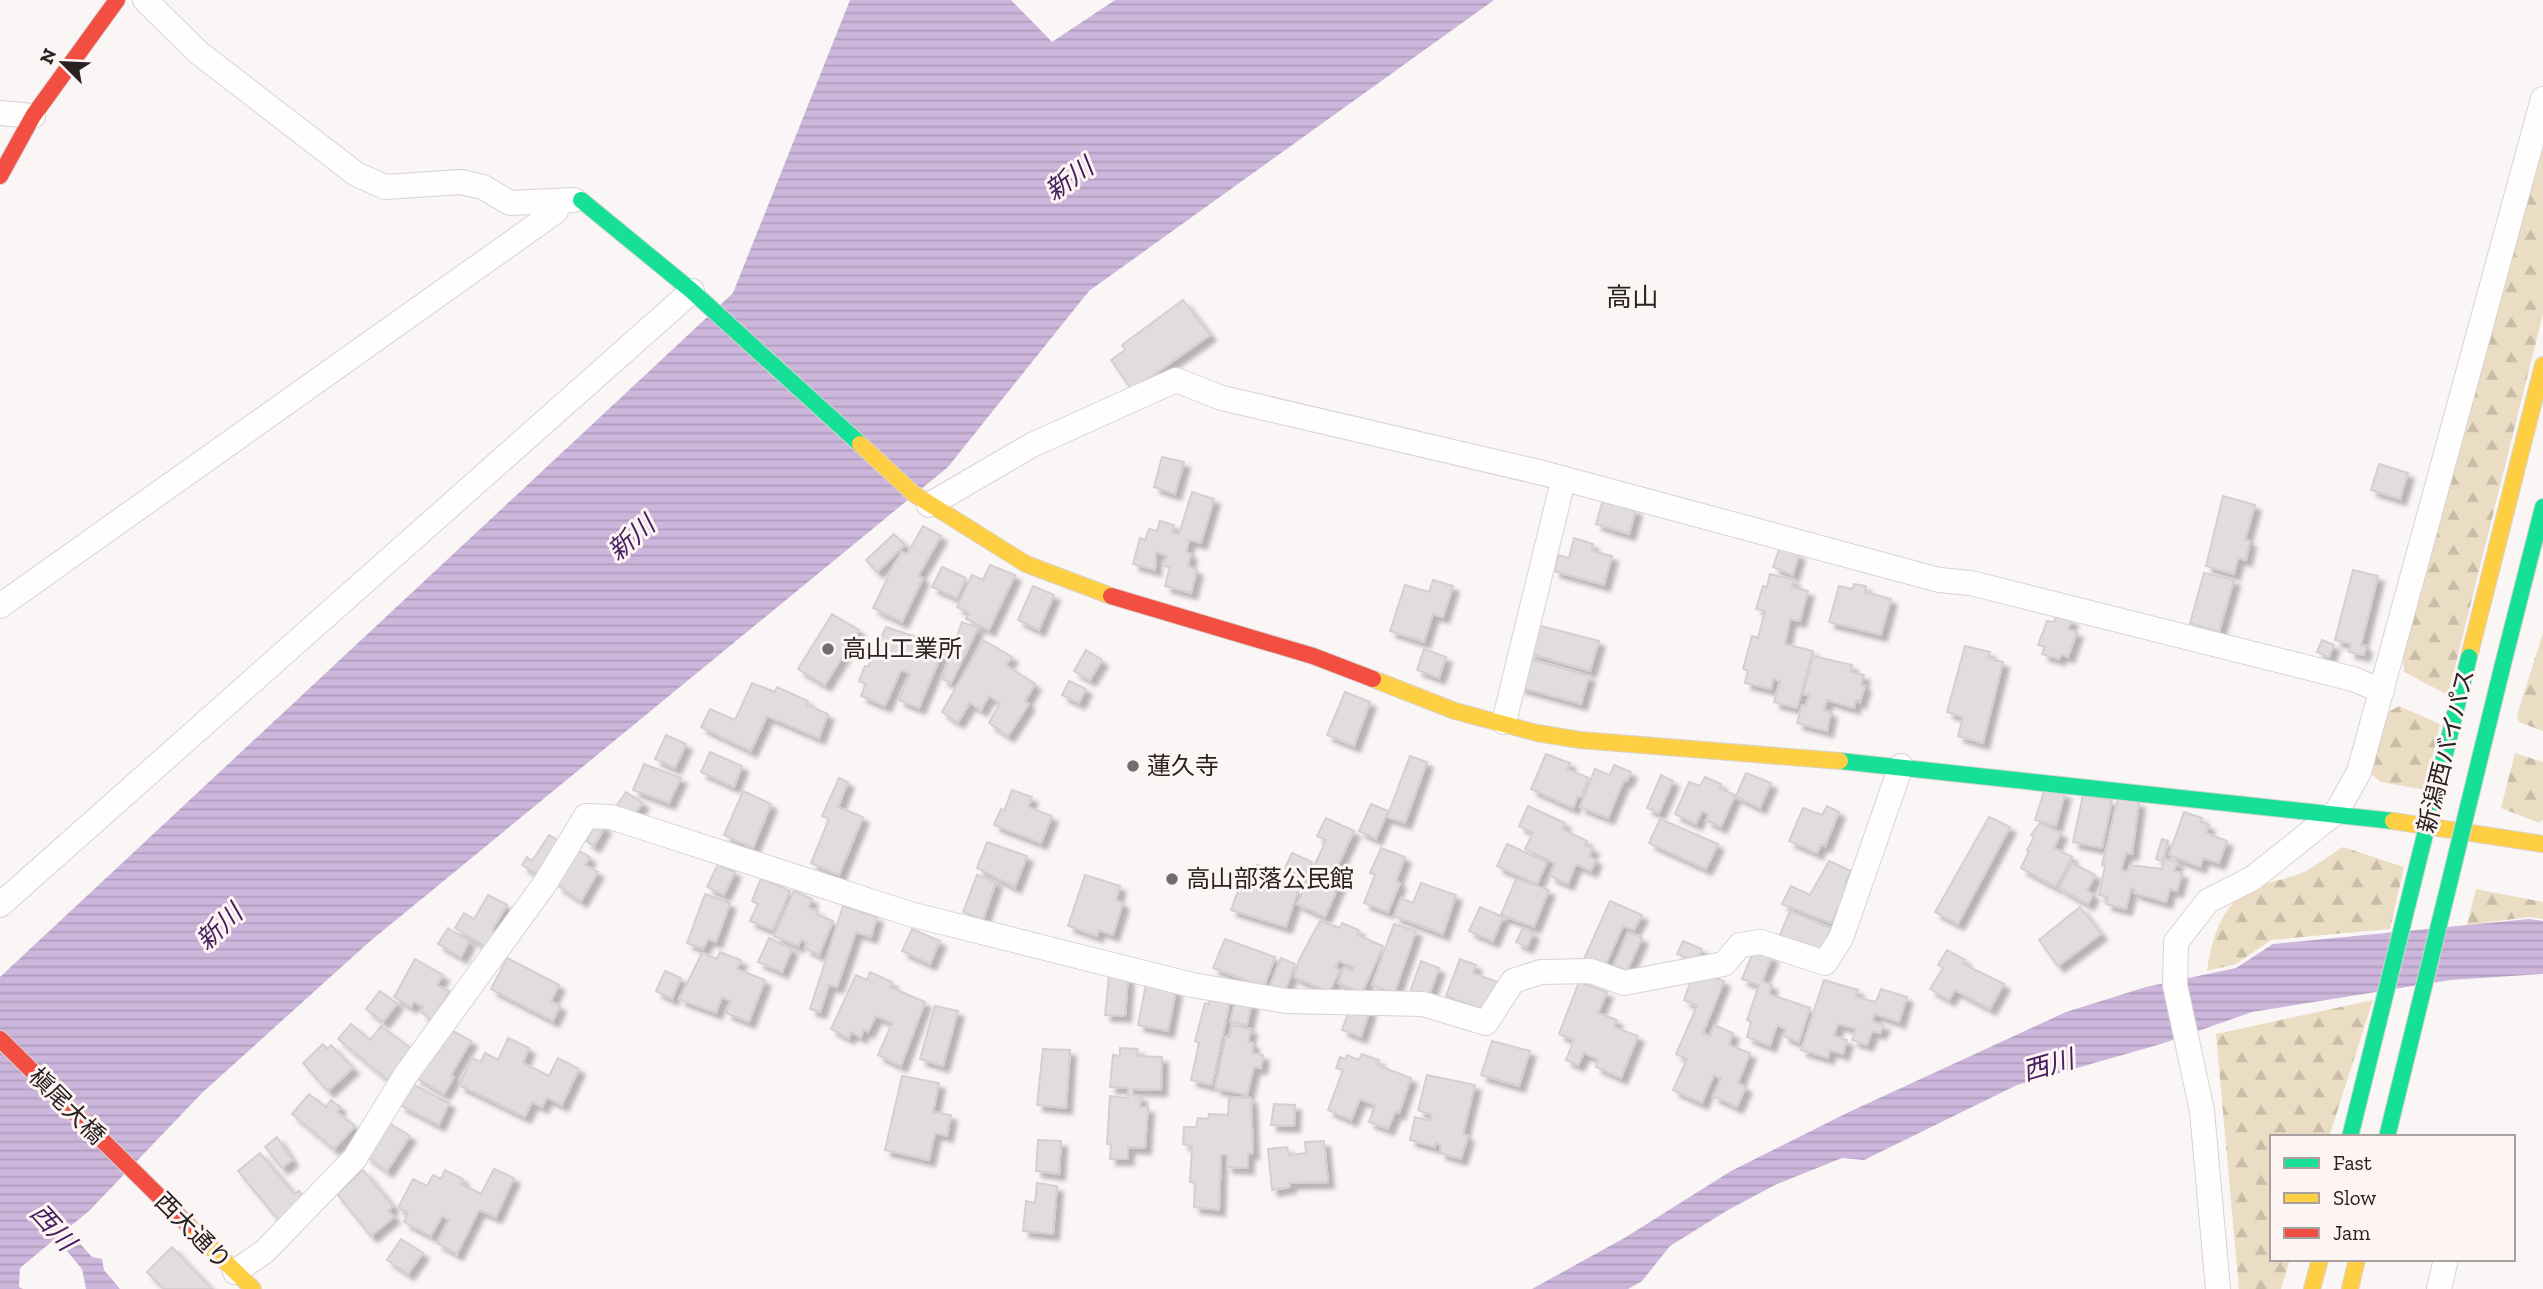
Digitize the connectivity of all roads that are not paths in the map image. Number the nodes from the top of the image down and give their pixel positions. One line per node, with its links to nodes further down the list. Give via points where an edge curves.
1 (117, 0): 5 (main road)
2 (145, 0): 7 (street, via 199,53 356,174 385,187 461,181 483,187 510,203)
3 (2542, 106): 14 (street)
4 (0, 113): 5 (street)
5 (33, 116): 6 (main road)
6 (0, 176)
7 (570, 200): 8 (main road); 13 (street)
8 (692, 291): 11 (main road); 19 (street)
9 (2543, 365): 21 (main road, 新潟西バイパス, bridge)
10 (1563, 481): 11 (street, via 1222,398 1176,380); 14 (street); 15 (street)
11 (922, 499): 15 (main road, via 1026,564 1088,588 1313,656 1455,711)
12 (2543, 507): 22 (main road, 新潟西バイパス, bridge)
13 (0, 606)
14 (2382, 691): 17 (street, via 2359,772)
15 (1504, 722): 16 (main road, via 1580,740)
16 (1901, 766): 17 (main road, via 2287,810); 27 (street, via 1841,939 1825,963 1761,942 1740,945 1724,964 1624,983 1591,971 1541,972 1513,981 1486,1023 1423,1004 1286,1001 1192,985 910,914 611,817 586,816 544,885 405,1076 355,1158 265,1251)
17 (2337, 811): 18 (main road); 29 (street, via 2253,878 2207,901 2176,942 2175,985 2202,1111)
18 (2543, 844)
19 (0, 905)
20 (0, 1039): 23 (main road, 槇尾大橋)
21 (2350, 1135)
22 (2387, 1135)
23 (134, 1172): 27 (main road, 西大通り)
24 (2319, 1261): 30 (main road)
25 (2357, 1261): 31 (main road)
26 (2446, 1261): 32 (street)
27 (235, 1272): 28 (main road, 西大通り)
28 (253, 1289)
29 (2218, 1289)
30 (2312, 1289)
31 (2350, 1289)
32 (2439, 1289)

